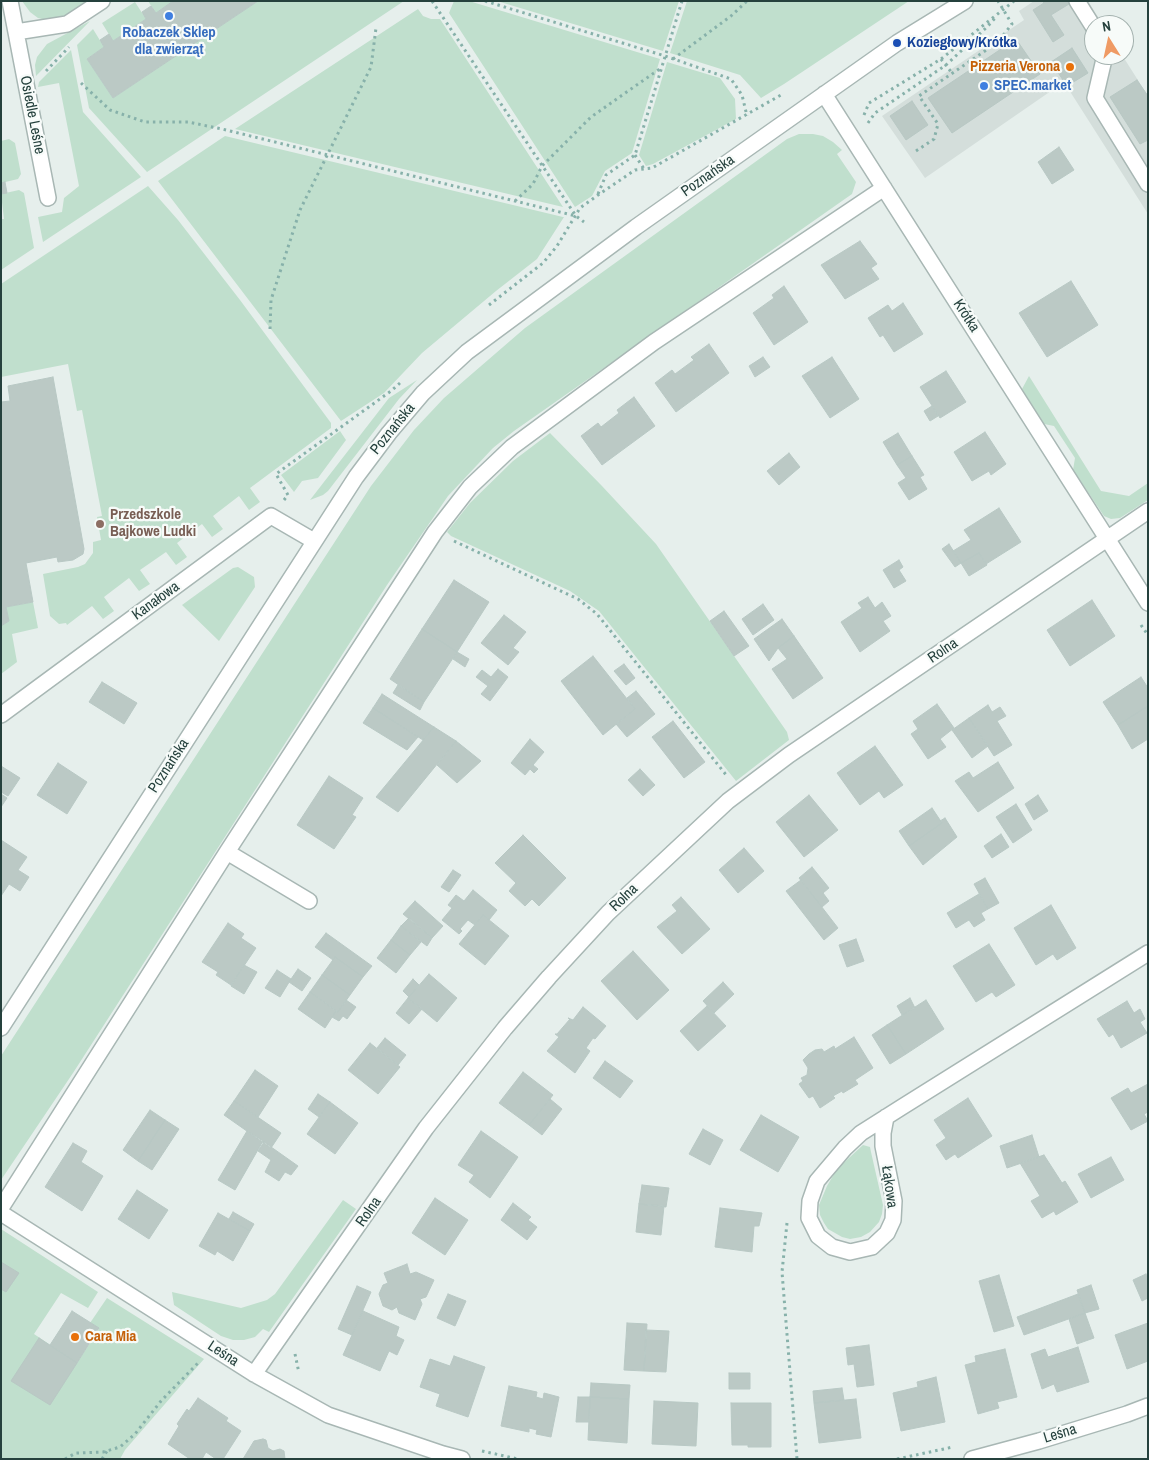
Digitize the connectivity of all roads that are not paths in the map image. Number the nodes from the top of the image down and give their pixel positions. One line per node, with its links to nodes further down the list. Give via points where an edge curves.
1 (10, 1): 6 (street, Osiedle Leśne)
2 (102, 1): 6 (street, via 67,24)
3 (965, 1): 8 (street, Poznańska)
4 (1077, 1): 5 (street)
5 (1086, 15)
6 (16, 32): 11 (street, Osiedle Leśne)
7 (1103, 65): 9 (street, via 1095,98)
8 (824, 94): 10 (street, Krótka, via 858,135); 14 (street, Poznańska, via 467,352 423,393 388,433)
9 (1148, 184)
10 (884, 188): 13 (street, Krótka); 17 (street, via 654,342 512,447 470,487 435,532)
11 (48, 198)
12 (1148, 511): 13 (street)
13 (1106, 539): 15 (street, Krótka); 24 (street, Rolna, via 789,755 728,801 608,913 505,1028 426,1128)
14 (314, 541): 16 (street, Kanałowa, via 271,516); 20 (street, Poznańska)
15 (1148, 603)
16 (1, 715)
17 (228, 852): 18 (street); 22 (street)
18 (309, 901)
19 (1148, 953): 21 (street, Łąkowa)
20 (1, 1028)
21 (886, 1117): 21 (street, Łąkowa, via 861,1133 816,1181 809,1218 818,1236 832,1247 850,1252 872,1246 887,1233 893,1220 894,1201 883,1133)
22 (1, 1208)
23 (1, 1213): 24 (street, Leśna)
24 (254, 1374): 26 (street, Leśna, via 328,1415)
25 (1148, 1406): 27 (street, Leśna)
26 (462, 1459)
27 (972, 1459)

